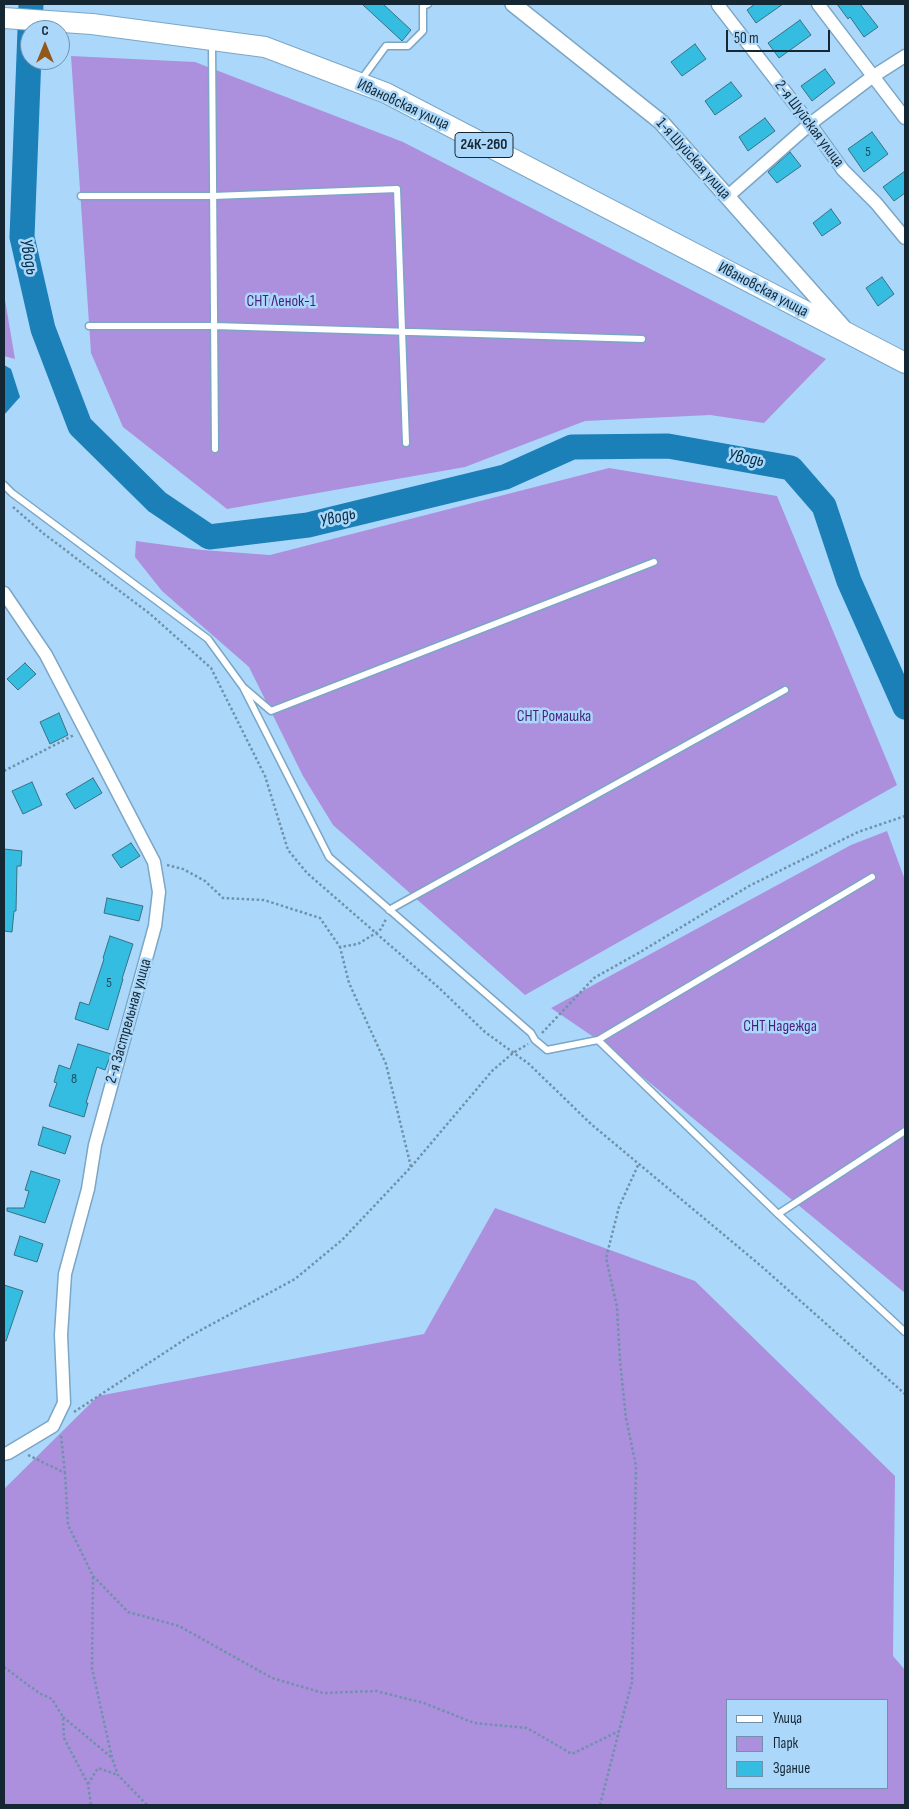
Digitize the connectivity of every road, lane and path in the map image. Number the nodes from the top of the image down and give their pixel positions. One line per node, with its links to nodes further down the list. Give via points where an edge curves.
1 (428, 4): 9 (lane, via 423,6 423,31 408,46 386,46)
2 (514, 4): 14 (street, 1-я Шуйская улица, via 661,122)
3 (818, 4): 8 (street)
4 (718, 5): 11 (street, 2-я Шуйская улица)
5 (4, 18): 6 (main road, Ивановская улица / 24К-260, via 92,24)
6 (212, 40): 9 (main road, Ивановская улица / 24К-260, via 265,47); 13 (lane)
7 (905, 56): 8 (street)
8 (872, 77): 10 (street); 11 (street)
9 (359, 83): 19 (main road, Ивановская улица / 24К-260, via 386,94)
10 (905, 118)
11 (810, 124): 14 (street); 15 (street, 2-я Шуйская улица, via 843,170)
12 (81, 196): 13 (lane)
13 (213, 196): 17 (lane); 18 (lane, via 397,189)
14 (727, 197): 19 (street, 1-я Шуйская улица)
15 (905, 238)
16 (90, 326): 17 (lane)
17 (214, 326): 18 (lane); 23 (lane)
18 (402, 332): 20 (lane); 22 (lane)
19 (851, 336): 21 (main road, 24К-260)
20 (642, 339)
21 (905, 363)
22 (406, 443)
23 (215, 449)
24 (4, 485): 28 (lane, via 208,639)
25 (10, 506): 36 (path, via 149,613 211,668 265,776 288,850 307,873)
26 (654, 562): 28 (lane, via 270,711)
27 (4, 593): 30 (street, 2-я Застрельная улица, via 46,655)
28 (243, 688): 35 (lane, via 329,857)
29 (785, 690): 35 (lane)
30 (85, 729): 31 (path); 33 (street, 2-я Застрельная улица)
31 (4, 771)
32 (905, 816): 38 (path, via 858,832 749,886 594,978)
33 (154, 862): 37 (path, via 183,869 205,881 223,898 264,900 320,918); 47 (street, 2-я Застрельная улица, via 159,892 155,926 95,1145 88,1189 65,1274 60,1335 64,1403)
34 (872, 877): 39 (lane)
35 (389, 910): 36 (path, via 381,930); 38 (lane, via 531,1032)
36 (376, 933): 37 (path, via 358,944); 40 (path, via 485,1032)
37 (340, 947): 43 (path, via 349,983 386,1064)
38 (535, 1040): 39 (lane, via 547,1050); 40 (path)
39 (598, 1040): 44 (lane)
40 (513, 1052): 42 (path); 43 (path, via 492,1071)
41 (905, 1131): 44 (lane)
42 (639, 1163): 46 (path); 53 (path, via 619,1207 606,1258 617,1307 626,1418 636,1466 632,1682)
43 (411, 1167): 47 (path, via 342,1240 295,1279 190,1336)
44 (778, 1214): 45 (lane)
45 (905, 1332)
46 (905, 1394)
47 (56, 1424): 48 (street); 49 (path)
48 (10, 1451): 49 (path)
49 (65, 1473): 50 (path, via 68,1525)
50 (93, 1576): 53 (path, via 128,1612 179,1626 272,1678 323,1692 376,1691 424,1703 474,1723 528,1728 572,1754); 54 (path, via 92,1668)
51 (4, 1667): 52 (path, via 52,1699)
52 (63, 1717): 54 (path); 56 (path, via 64,1738)
53 (619, 1732): 59 (path)
54 (112, 1758): 55 (path)
55 (118, 1775): 56 (path, via 98,1768); 58 (path)
56 (88, 1784): 57 (path)
57 (91, 1805)
58 (147, 1805)
59 (600, 1805)

